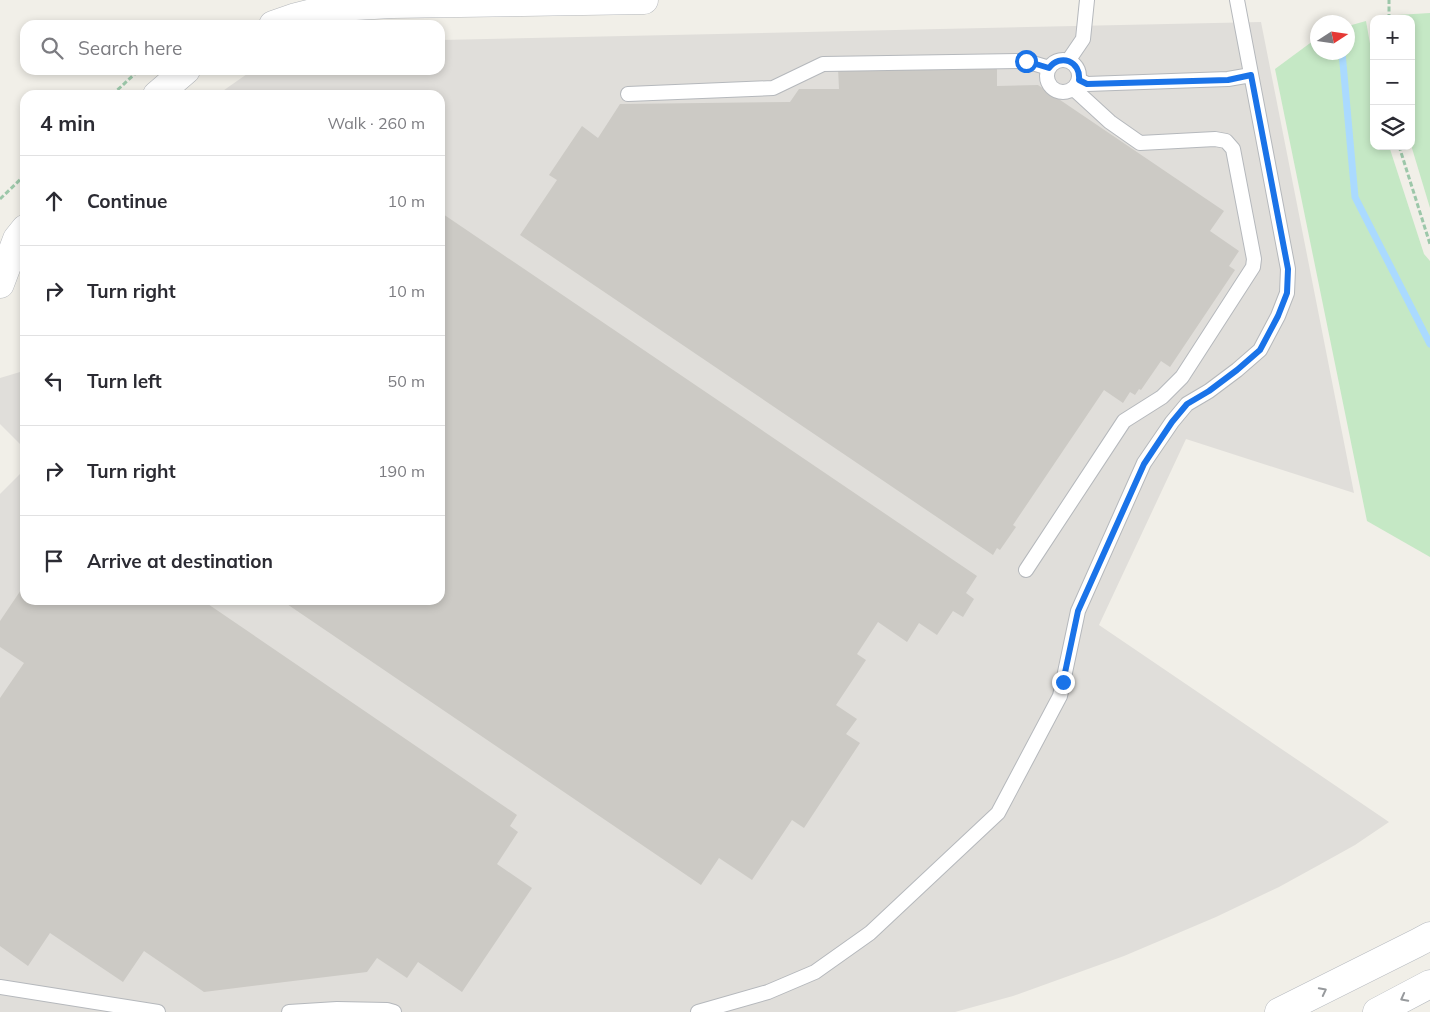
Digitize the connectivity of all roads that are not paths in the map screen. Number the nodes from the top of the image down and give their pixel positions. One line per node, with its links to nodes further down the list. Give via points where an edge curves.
1 (644, 0): 4 (street, via 346,6)
2 (1087, 0): 5 (lane, via 1083,39)
3 (1236, 0): 8 (lane)
4 (285, 20)
5 (1068, 61): 6 (lane, via 1057,61); 9 (lane, via 1079,72)
6 (1049, 68): 9 (lane, via 1048,84 1056,92 1067,93); 11 (lane, via 1026,61 823,64 773,88)
7 (180, 75): 10 (street)
8 (1251, 75): 9 (lane, via 1228,80); 21 (lane, via 1288,269 1287,293 1260,350 1209,391 1187,404 1144,464 1078,611 1060,696 998,813 870,933 815,972 768,992)
9 (1076, 84): 14 (lane, via 1110,122 1140,143 1226,141 1233,149 1254,259 1253,267 1182,377 1162,397 1124,421)
10 (163, 90)
11 (628, 94)
12 (20, 235): 13 (street)
13 (3, 270)
14 (1026, 570)
15 (1430, 936): 22 (street, one-way to 15)
16 (1430, 984): 23 (street, one-way to 23)
17 (0, 987): 18 (lane)
18 (158, 1012)
19 (289, 1012): 20 (lane, via 337,1009)
20 (394, 1012)
21 (698, 1012)
22 (1280, 1012)
23 (1377, 1012)

